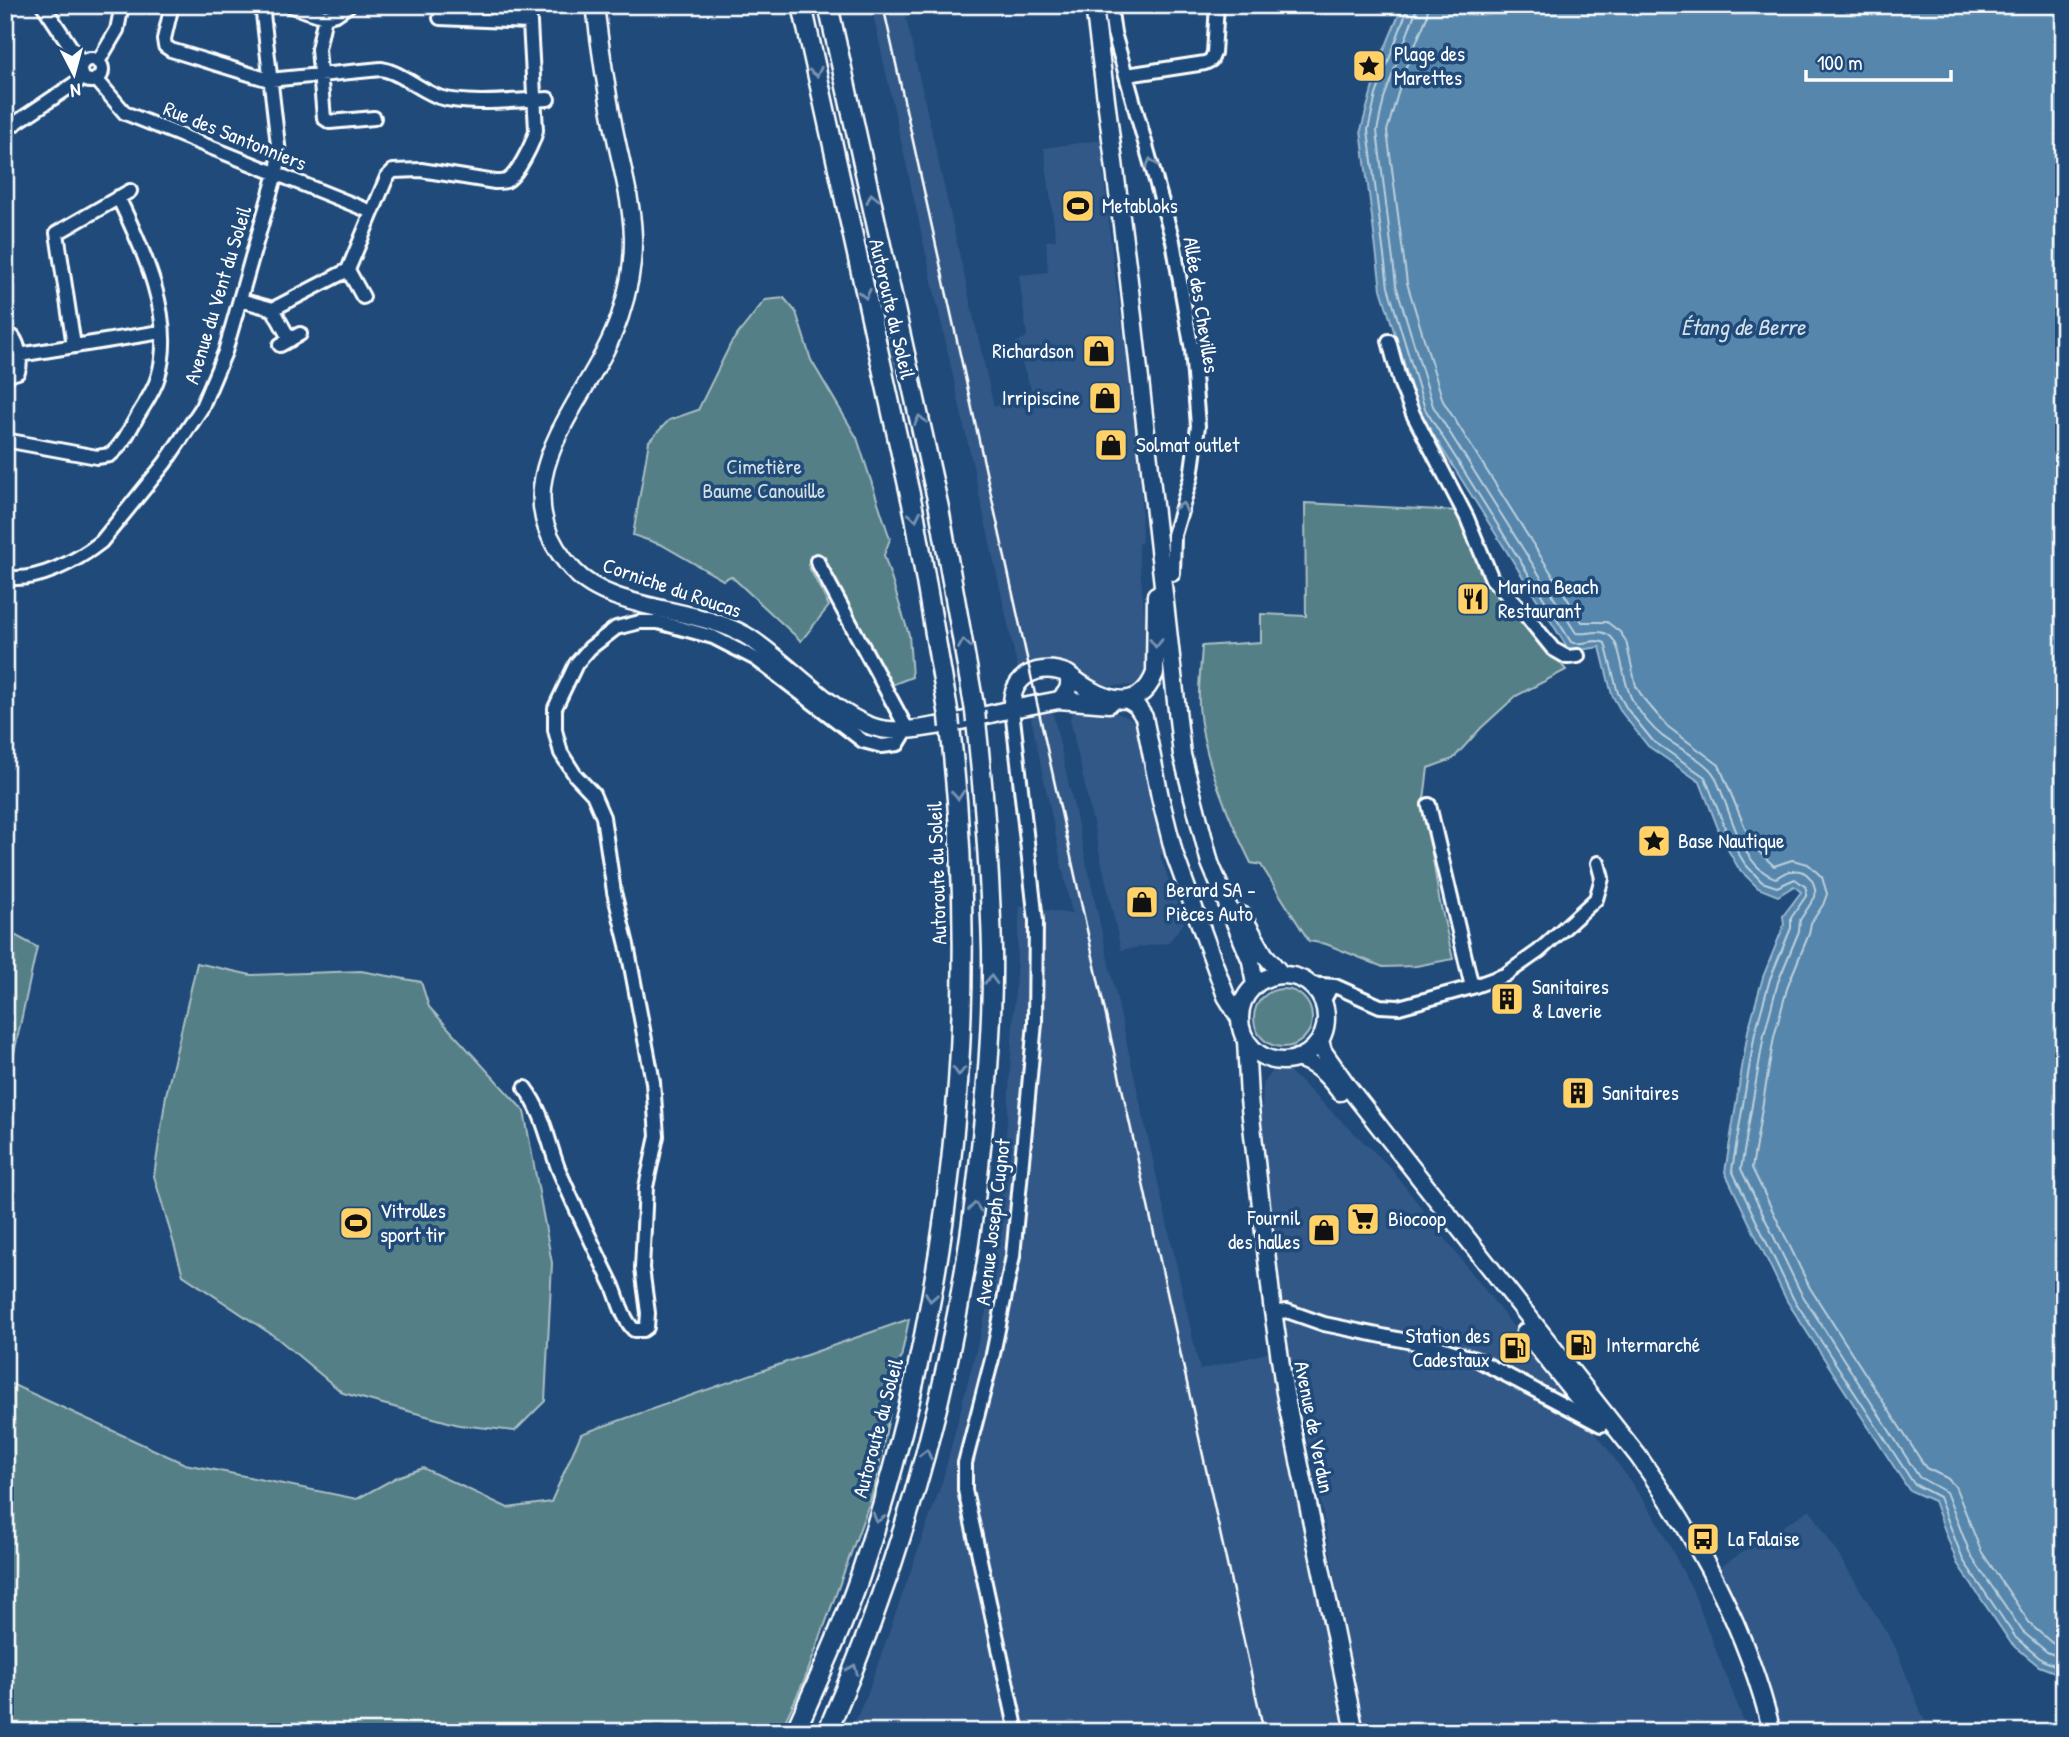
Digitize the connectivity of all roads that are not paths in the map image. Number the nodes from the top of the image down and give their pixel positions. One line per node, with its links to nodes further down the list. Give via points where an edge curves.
1 (43, 5): 19 (street)
2 (122, 5): 18 (street, via 117,30)
3 (172, 5): 23 (street, via 165,46)
4 (262, 5): 23 (street, Avenue du Vent du Soleil)
5 (288, 5): 15 (street)
6 (349, 5): 15 (street)
7 (529, 5): 17 (street)
8 (594, 5): 53 (main road, Corniche du Roucas, via 635,233 620,317 604,355 555,436 545,466 541,497 547,528 558,553 599,589 733,629 851,717 872,727)
9 (802, 5): 72 (highway, Autoroute du Soleil, one-way to 72, via 915,517 949,722 963,878 957,1119 923,1342 893,1468 859,1578)
10 (828, 5): 73 (highway, Autoroute du Soleil, one-way to 10, via 882,1596 919,1484 948,1366 971,1243 987,1096 992,951 976,716 939,508)
11 (1094, 5): 43 (main road)
12 (1102, 5): 45 (main road)
13 (1110, 5): 21 (street, Allée des Chevilles)
14 (1217, 5): 21 (street, via 1211,60)
15 (325, 17): 20 (street, via 318,49)
16 (440, 18): 17 (street)
17 (530, 22): 24 (street)
18 (98, 62): 19 (street); 22 (street, via 101,71)
19 (82, 64): 22 (street, via 80,70)
20 (320, 74): 23 (street); 24 (street, via 381,69 451,100); 25 (street, via 326,120)
21 (1127, 75): 45 (street, Allée des Chevilles, one-way to 21, via 1174,535 1191,477 1198,426 1192,349 1173,241)
22 (90, 79): 26 (street); 27 (street, Rue des Santonniers, via 125,113)
23 (269, 80): 27 (street, Avenue du Vent du Soleil, via 279,154)
24 (542, 99): 30 (street, via 535,137 509,180 393,171)
25 (374, 118)
26 (5, 130)
27 (275, 173): 30 (street, Rue des Santonniers); 33 (street, Avenue du Vent du Soleil)
28 (130, 191): 29 (street)
29 (118, 198): 35 (street, via 153,282); 39 (street, via 57,233)
30 (372, 212): 31 (street)
31 (348, 270): 32 (street); 34 (street)
32 (363, 297)
33 (240, 300): 34 (street); 46 (street, Avenue du Vent du Soleil, via 221,363 197,417 107,536 92,549 43,574)
34 (272, 309): 37 (street)
35 (161, 332): 39 (street); 42 (street, via 155,387 110,455 97,457)
36 (5, 337): 40 (street, via 17,341)
37 (290, 340)
38 (1389, 341): 47 (street, via 1413,414 1492,579 1553,649 1567,657)
39 (74, 346): 40 (street)
40 (19, 355): 41 (street, via 19,372)
41 (5, 376)
42 (5, 440)
43 (1158, 526): 50 (main road, one-way to 50, via 1155,673 1143,694); 60 (main road, via 1182,755 1210,863 1251,961)
44 (817, 561): 53 (street)
45 (1173, 574): 56 (main road, via 1194,764 1219,860 1246,923)
46 (5, 577)
47 (1578, 656)
48 (1068, 674): 49 (main road, via 1069,688); 50 (main road, via 1096,694); 51 (main road, via 1045,670 1023,676 1016,685)
49 (1059, 700): 51 (main road, Corniche du Roucas); 52 (main road, Corniche du Roucas, via 1097,701 1124,708)
50 (1128, 700): 52 (main road, via 1141,711)
51 (1012, 709): 53 (main road, Corniche du Roucas); 74 (street, Avenue Joseph Cugnot, via 1036,921 1035,1023 1013,1256 965,1463 965,1490)
52 (1146, 725): 61 (main road, via 1174,853)
53 (908, 729): 68 (street, via 898,744 863,741 756,659 713,637 659,622 615,628 590,648 576,664 555,708 555,730 561,753 593,794 603,817 653,1082 657,1136 646,1187 642,1268 648,1313 643,1330 634,1330 627,1323 572,1201 544,1121)
54 (1429, 805): 59 (street)
55 (1598, 863): 59 (street, via 1602,878 1596,899 1580,915 1504,975)
56 (1282, 975): 57 (main road); 60 (main road, via 1263,980)
57 (1309, 984): 58 (street); 62 (main road)
58 (1335, 986): 59 (street, via 1380,1006 1399,1007); 62 (street)
59 (1472, 987)
60 (1250, 992): 61 (main road); 63 (main road)
61 (1226, 996): 63 (main road)
62 (1323, 1002): 65 (main road)
63 (1240, 1019): 64 (main road)
64 (1246, 1040): 67 (main road); 69 (main road)
65 (1320, 1040): 66 (main road); 77 (main road, via 1349,1088 1676,1510 1731,1612)
66 (1297, 1058): 67 (main road); 71 (main road, via 1329,1077)
67 (1276, 1060): 69 (main road, via 1257,1077)
68 (525, 1088)
69 (1253, 1127): 70 (main road, Avenue de Verdun)
70 (1273, 1313): 71 (street, via 1287,1311 1478,1360); 75 (main road, Avenue de Verdun, via 1285,1393)
71 (1601, 1425): 76 (main road, via 1659,1502 1715,1601)
72 (796, 1732)
73 (827, 1732)
74 (1017, 1732)
75 (1355, 1732)
76 (1762, 1732)
77 (1772, 1732)

